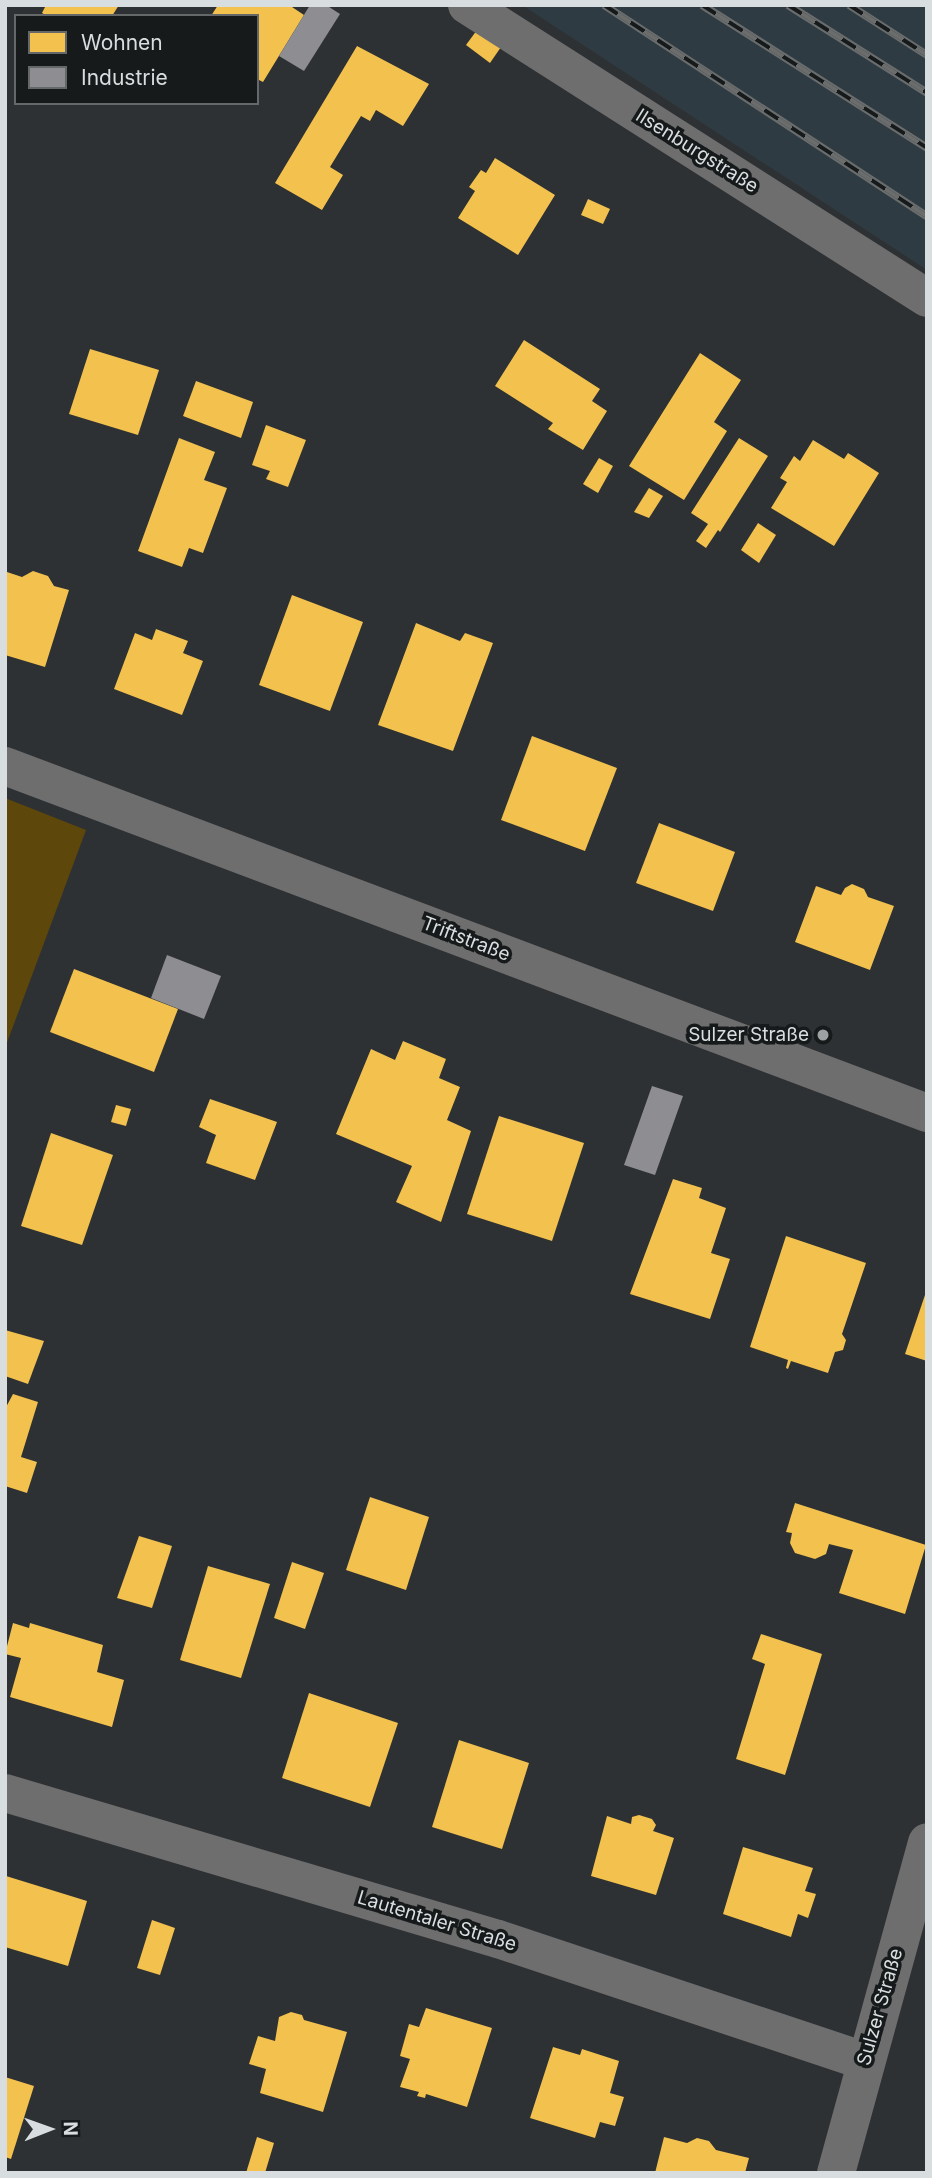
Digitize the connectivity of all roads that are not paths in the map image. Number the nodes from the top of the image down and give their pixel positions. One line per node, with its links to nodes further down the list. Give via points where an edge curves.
1 (467, 5): 2 (street, Ilsenburgstraße)
2 (927, 298)
3 (5, 766): 4 (street, Triftstraße)
4 (927, 1112)
5 (5, 1793): 7 (street, Lautentaler Straße, via 498,1939)
6 (927, 1842): 7 (street, Sulzer Straße)
7 (865, 2061): 8 (street, Sulzer Straße)
8 (836, 2173)

